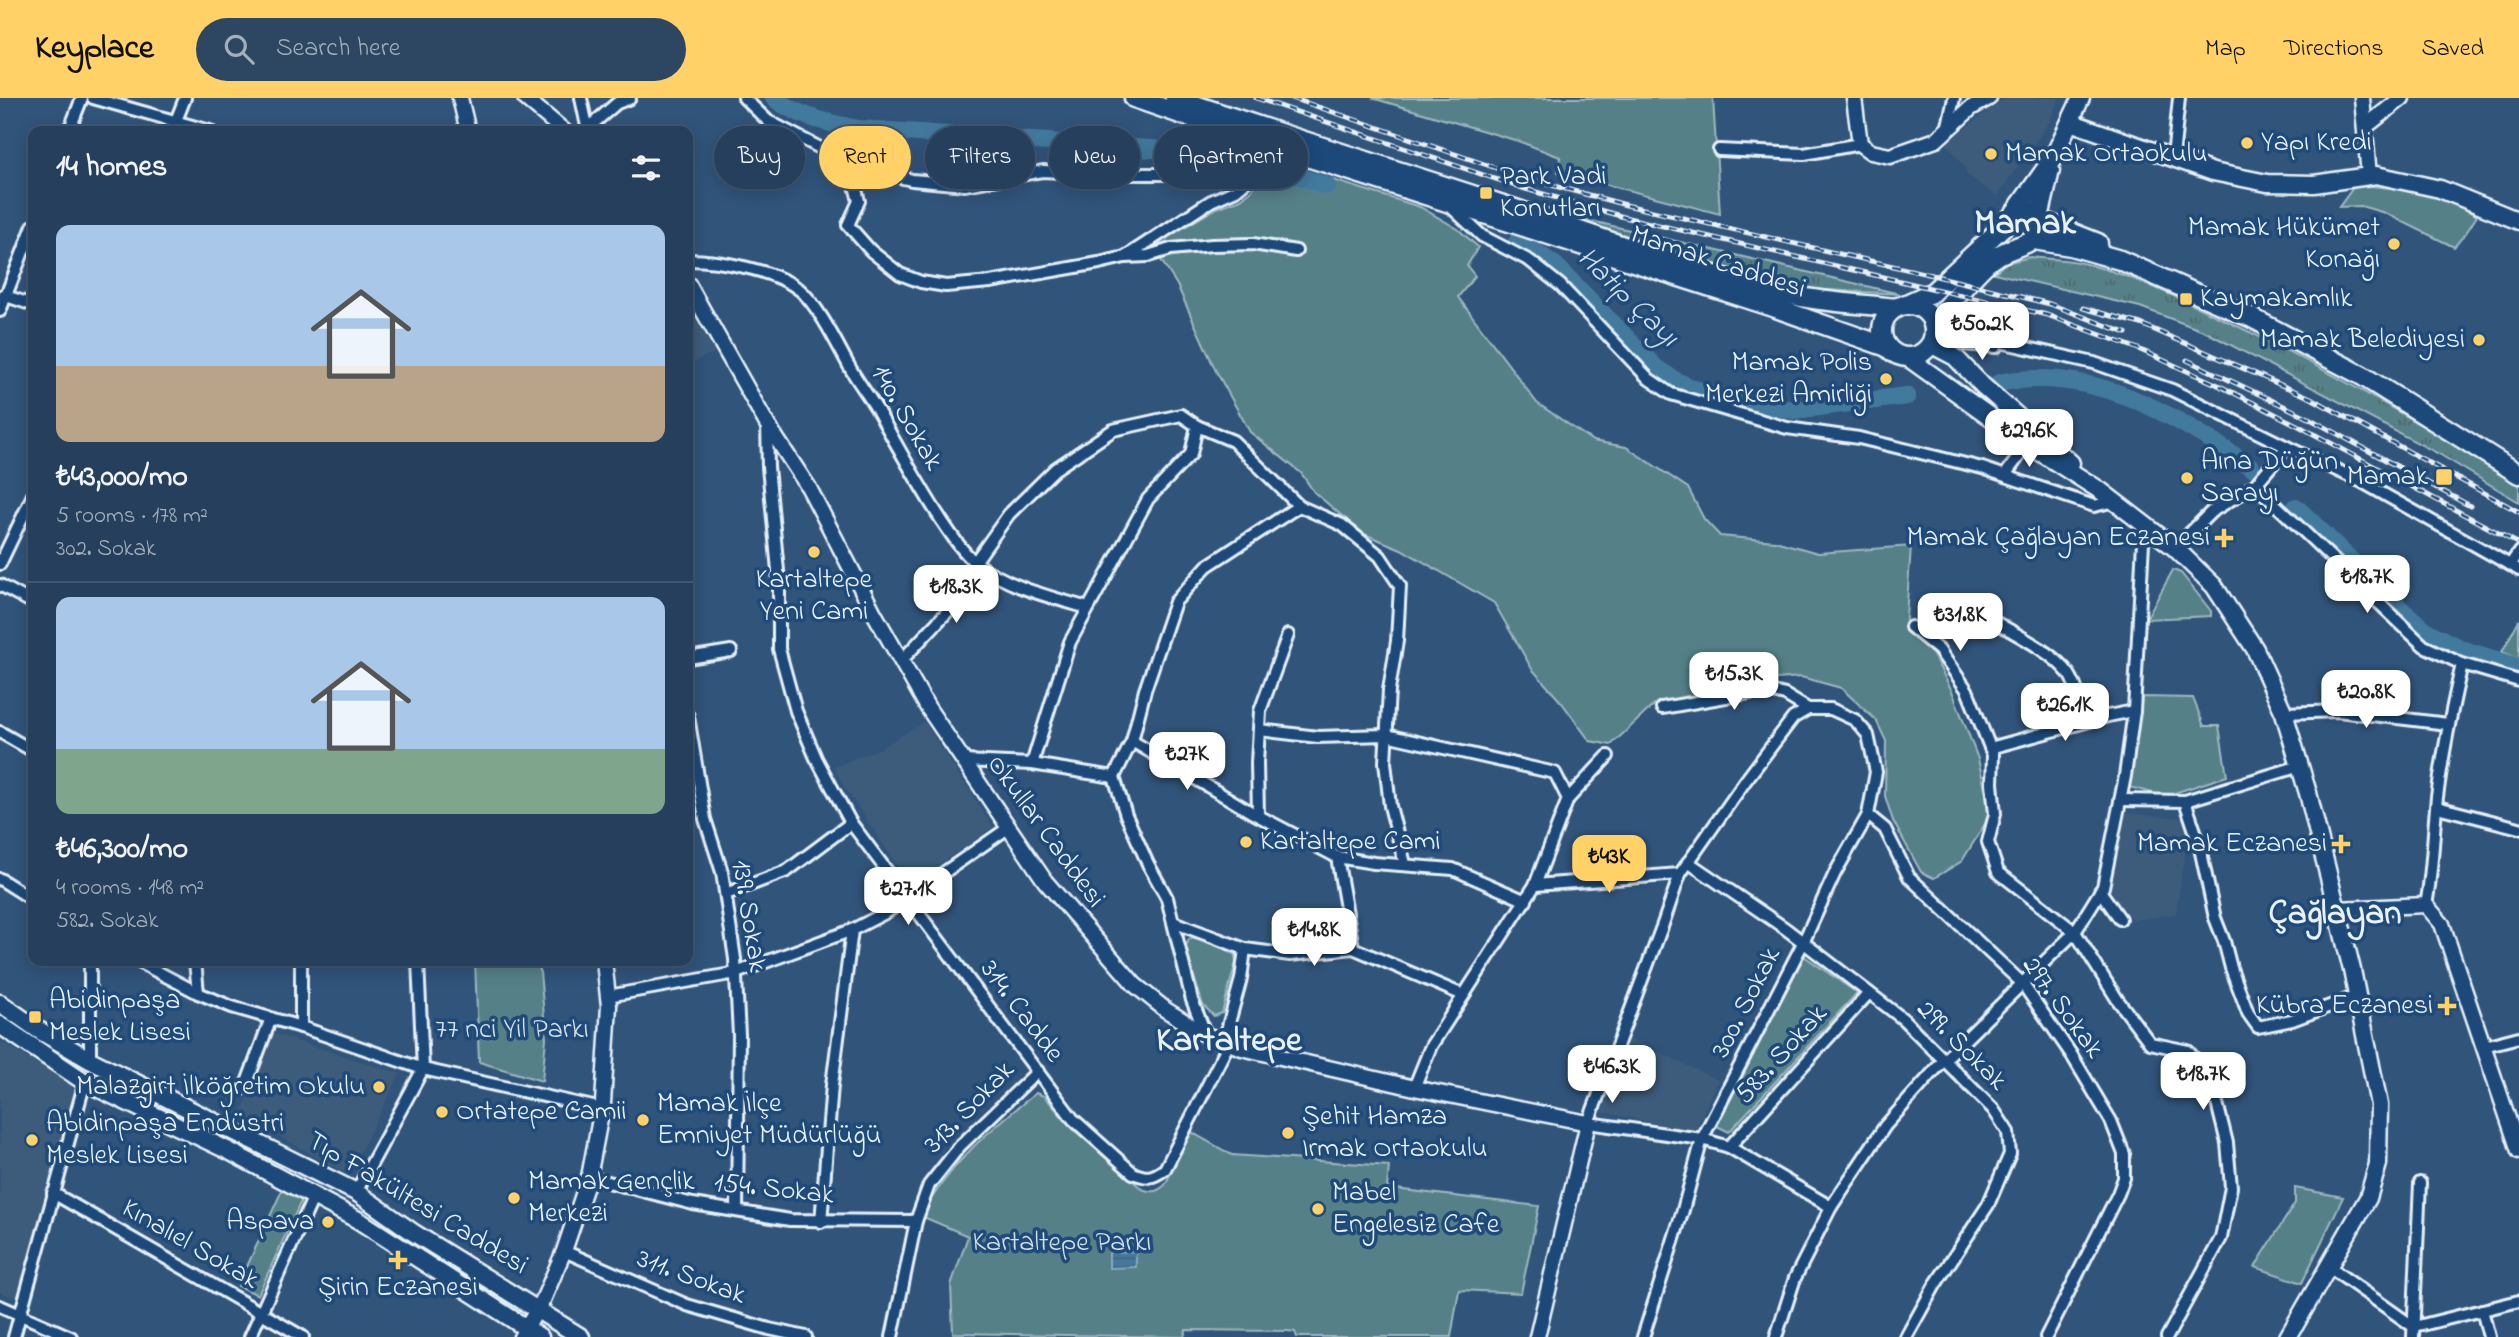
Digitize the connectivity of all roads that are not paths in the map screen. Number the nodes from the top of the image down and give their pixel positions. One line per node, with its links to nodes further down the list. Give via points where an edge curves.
1 (82, 98): 19 (street)
2 (93, 98): 20 (street)
3 (184, 98): 21 (street)
4 (460, 98): 22 (street)
5 (526, 98): 23 (street)
6 (581, 98): 24 (street)
7 (630, 98): 25 (street)
8 (744, 98): 30 (street, via 768,121)
9 (1134, 98): 26 (main road, Mamak Caddesi)
10 (1175, 98): 52 (main road, Mamak Caddesi, via 1704,272 1837,304)
11 (1854, 98): 29 (street)
12 (1954, 98): 28 (street)
13 (1989, 98): 28 (street, via 1971,107)
14 (2081, 98): 18 (main road)
15 (2179, 98): 32 (street)
16 (2362, 98): 27 (street)
17 (2402, 98): 27 (street)
18 (2070, 122): 32 (main road); 33 (main road)
19 (71, 126)
20 (171, 126)
21 (174, 126)
22 (467, 126)
23 (558, 126)
24 (587, 126)
25 (592, 126)
26 (1201, 126)
27 (2365, 127): 36 (street)
28 (1947, 130): 29 (street, via 1937,139 1889,156)
29 (1860, 144): 31 (street, via 1804,154)
30 (819, 147)
31 (1719, 150)
32 (2173, 158): 36 (main road, via 2267,183 2314,184)
33 (2051, 162): 41 (main road, Mamak Caddesi); 42 (main road)
34 (1308, 164): 40 (main road, Mamak Caddesi)
35 (1154, 174): 37 (street, via 1043,171 965,185)
36 (2369, 176): 43 (main road, via 2440,189)
37 (911, 180)
38 (856, 189): 47 (street, via 859,201 848,225 900,274 921,282 946,286 989,282)
39 (1237, 189): 47 (street)
40 (1448, 203): 55 (main road, Mamak Caddesi); 63 (street, via 1482,236 1530,261 1560,285 1649,379 1671,394 1787,428 1860,438)
41 (2011, 218): 42 (main road, via 2026,210); 45 (main road, via 2013,237); 52 (main road, Mamak Caddesi, via 1933,292)
42 (2040, 219): 45 (main road, via 2041,228); 61 (main road, via 2302,332 2366,366)
43 (2519, 221)
44 (28, 238): 50 (street)
45 (2031, 241): 54 (main road, via 1988,261); 62 (main road, via 2120,260 2252,317 2361,375)
46 (1296, 251): 47 (street, via 1253,244)
47 (1125, 257)
48 (693, 260): 72 (street, 140. Sokak, via 744,268 800,290 879,412 922,491)
49 (693, 293): 57 (street, Okullar Caddesi)
50 (3, 295): 51 (street); 53 (street)
51 (28, 303)
52 (1900, 307): 54 (main road, via 1926,312); 55 (main road, via 1889,313 1882,326)
53 (0, 311)
54 (1932, 334): 56 (main road, via 1922,353); 60 (street, via 2094,363 2172,390); 65 (main road)
55 (1887, 347): 56 (main road)
56 (1907, 357): 59 (main road)
57 (767, 424): 83 (street, Okullar Caddesi, via 810,488); 110 (street, 314. Cadde, via 779,581 779,649 796,711)
58 (1197, 426): 68 (street, via 1233,441); 72 (street, via 1181,415 1114,430 1055,469 1009,514); 77 (street, via 1191,454 1148,499)
59 (2028, 444): 63 (street); 65 (main road)
60 (2287, 447): 64 (street); 74 (street, via 2362,482)
61 (2519, 463)
62 (2519, 474)
63 (2005, 475): 66 (street, via 2094,506)
64 (2255, 485): 70 (street, via 2211,512); 84 (street, via 2408,632)
65 (2101, 491): 66 (main road)
66 (2115, 501): 69 (main road)
67 (28, 505): 73 (street)
68 (1298, 506): 94 (street, via 1342,525 1380,555 1400,586); 95 (street, via 1206,566 1175,602)
69 (2144, 523): 70 (main road); 88 (street)
70 (2175, 548): 89 (main road, via 2214,586 2255,649)
71 (2519, 552): 74 (street)
72 (975, 562): 77 (street, 140. Sokak, via 1021,588); 83 (street, via 948,611)
73 (0, 564)
74 (2515, 567)
75 (0, 584): 76 (street)
76 (28, 601)
77 (1088, 608): 101 (street, via 1070,642)
78 (1981, 614): 90 (street, via 2040,649 2068,673)
79 (1911, 627): 98 (street, via 1939,650 1967,690)
80 (1288, 635): 92 (street, via 1260,711)
81 (731, 651): 82 (street)
82 (693, 657)
83 (901, 661): 100 (street, Okullar Caddesi)
84 (2462, 664): 85 (street); 91 (street)
85 (2519, 681)
86 (1662, 708): 87 (street, 300. Sokak, via 1766,690)
87 (1808, 709): 108 (street, 300. Sokak, via 1831,709 1855,720 1868,735 1876,772); 114 (street, via 1793,718)
88 (2134, 711): 90 (street); 105 (street)
89 (2284, 713): 91 (street, via 2338,711); 102 (main road)
90 (2084, 722): 98 (street)
91 (2448, 724): 107 (street)
92 (1259, 730): 94 (street, via 1318,737); 109 (street)
93 (0, 732): 97 (street)
94 (1385, 735): 104 (street, via 1555,773); 115 (street, via 1390,806)
95 (1132, 741): 103 (street); 109 (street)
96 (693, 746): 120 (street, 139. Sokak, via 705,819)
97 (28, 748)
98 (1990, 748): 129 (street, via 1994,814 1988,842 1998,872)
99 (1608, 756): 104 (street)
100 (963, 761): 101 (street); 111 (street, Okullar Caddesi)
101 (1032, 764): 103 (street)
102 (2300, 766): 106 (street); 125 (main road)
103 (1114, 777): 127 (street, via 1126,816 1167,898)
104 (1568, 799): 118 (street)
105 (2120, 800): 106 (street); 119 (street)
106 (2185, 801): 145 (street, via 2231,968 2258,1027)
107 (2437, 807): 112 (street); 124 (street)
108 (1868, 815): 130 (street, 300. Sokak); 140 (street, 297. Sokak, via 1885,829 1909,877)
109 (1258, 816): 113 (street)
110 (851, 823): 120 (street, via 787,871); 122 (street, 314. Cadde)
111 (1008, 828): 122 (street); 150 (street, Okullar Caddesi, via 1045,881 1135,985)
112 (2519, 828)
113 (1337, 857): 115 (street); 131 (street)
114 (1688, 862): 116 (street); 130 (street, 299. Sokak)
115 (1405, 864): 123 (street, via 1453,869)
116 (1680, 874): 118 (street); 162 (street)
117 (0, 879): 121 (street)
118 (1535, 885): 123 (street)
119 (2100, 891): 126 (street); 129 (street)
120 (726, 894): 139 (street, 139. Sokak)
121 (28, 897)
122 (906, 899): 128 (street); 157 (street, 314. Cadde)
123 (1526, 901): 143 (street)
124 (2426, 905): 125 (street); 153 (street, via 2442,924)
125 (2337, 909): 145 (main road)
126 (2120, 919)
127 (1173, 922): 132 (street); 150 (street, via 1192,1000)
128 (852, 930): 139 (street); 174 (street, via 832,1085)
129 (2076, 932): 140 (street); 198 (street, via 2150,1043 2188,1051 2202,1067 2227,1143 2231,1187 2221,1238)
130 (1803, 943): 142 (street, 299. Sokak); 163 (street, 300. Sokak)
131 (1353, 948): 132 (street, via 1290,955); 143 (street)
132 (1245, 949): 152 (street, 314. Cadde)
133 (90, 966): 154 (street)
134 (147, 966): 141 (street)
135 (195, 966): 141 (street)
136 (300, 966): 149 (street)
137 (418, 966): 156 (street)
138 (605, 966): 144 (street)
139 (736, 973): 144 (street); 172 (street, 139. Sokak)
140 (2022, 983): 155 (street); 197 (street, 297. Sokak, via 2071,1054 2124,1154 2124,1178 2118,1194)
141 (198, 993): 147 (street)
142 (1869, 993): 155 (street, 299. Sokak); 164 (street, 583. Sokak)
143 (1463, 995): 160 (street, via 1431,1046)
144 (608, 996): 161 (street)
145 (2357, 996): 176 (main road, via 2379,1105 2378,1164 2368,1198)
146 (0, 1003): 154 (main road, Tıp Fakültesi Caddesi)
147 (271, 1018): 149 (street); 159 (street)
148 (0, 1025): 158 (main road)
149 (301, 1027): 156 (street)
150 (1206, 1035): 152 (street, Okullar Caddesi)
151 (2519, 1037): 153 (street)
152 (1226, 1042): 157 (street, 314. Cadde, via 1165,1169 1154,1177 1133,1173 1085,1132); 160 (street, Okullar Caddesi)
153 (2484, 1046): 165 (street)
154 (90, 1060): 168 (main road, Tıp Fakültesi Caddesi)
155 (1944, 1060): 171 (street, via 1885,1126); 196 (street, 299. Sokak, via 1993,1108 2008,1132 2010,1154 1989,1205 1934,1285)
156 (423, 1069): 161 (street); 168 (street)
157 (1038, 1071): 173 (street, 313. Sokak, via 960,1146 929,1185)
158 (85, 1082): 169 (street); 170 (main road)
159 (245, 1088)
160 (1414, 1088): 162 (street, Okullar Caddesi)
161 (602, 1110): 166 (street)
162 (1588, 1123): 163 (street); 193 (street)
163 (1702, 1139): 164 (street); 194 (street, 300. Sokak)
164 (1729, 1147): 171 (street)
165 (2519, 1151)
166 (589, 1177): 172 (street, 154. Sokak, via 693,1204); 175 (street)
167 (2420, 1183): 183 (street)
168 (356, 1192): 179 (main road, Tıp Fakültesi Caddesi)
169 (54, 1193): 181 (street); 182 (street, Kınalıel Sokak)
170 (314, 1196): 182 (street); 184 (main road, via 358,1220)
171 (1831, 1207): 195 (street, via 1795,1278)
172 (737, 1210): 174 (street, 154. Sokak)
173 (916, 1221): 174 (street, 154. Sokak); 192 (street, 313. Sokak)
174 (821, 1222)
175 (564, 1251): 179 (street); 191 (street, 311. Sokak, via 687,1305)
176 (2329, 1267): 183 (street); 199 (main road)
177 (2519, 1301): 180 (street)
178 (0, 1306): 181 (street)
179 (538, 1308): 184 (street); 190 (main road, Tıp Fakültesi Caddesi)
180 (2482, 1310): 183 (street); 200 (street)
181 (20, 1313): 185 (street); 186 (street)
182 (262, 1313): 187 (street); 188 (street, Kınalıel Sokak)
183 (2414, 1332)
184 (523, 1333): 189 (main road)
185 (14, 1337)
186 (71, 1337)
187 (250, 1337)
188 (303, 1337)
189 (540, 1337)
190 (581, 1337)
191 (806, 1337)
192 (892, 1337)
193 (1540, 1337)
194 (1643, 1337)
195 (1776, 1337)
196 (1906, 1337)
197 (2046, 1337)
198 (2167, 1337)
199 (2288, 1337)
200 (2489, 1337)

